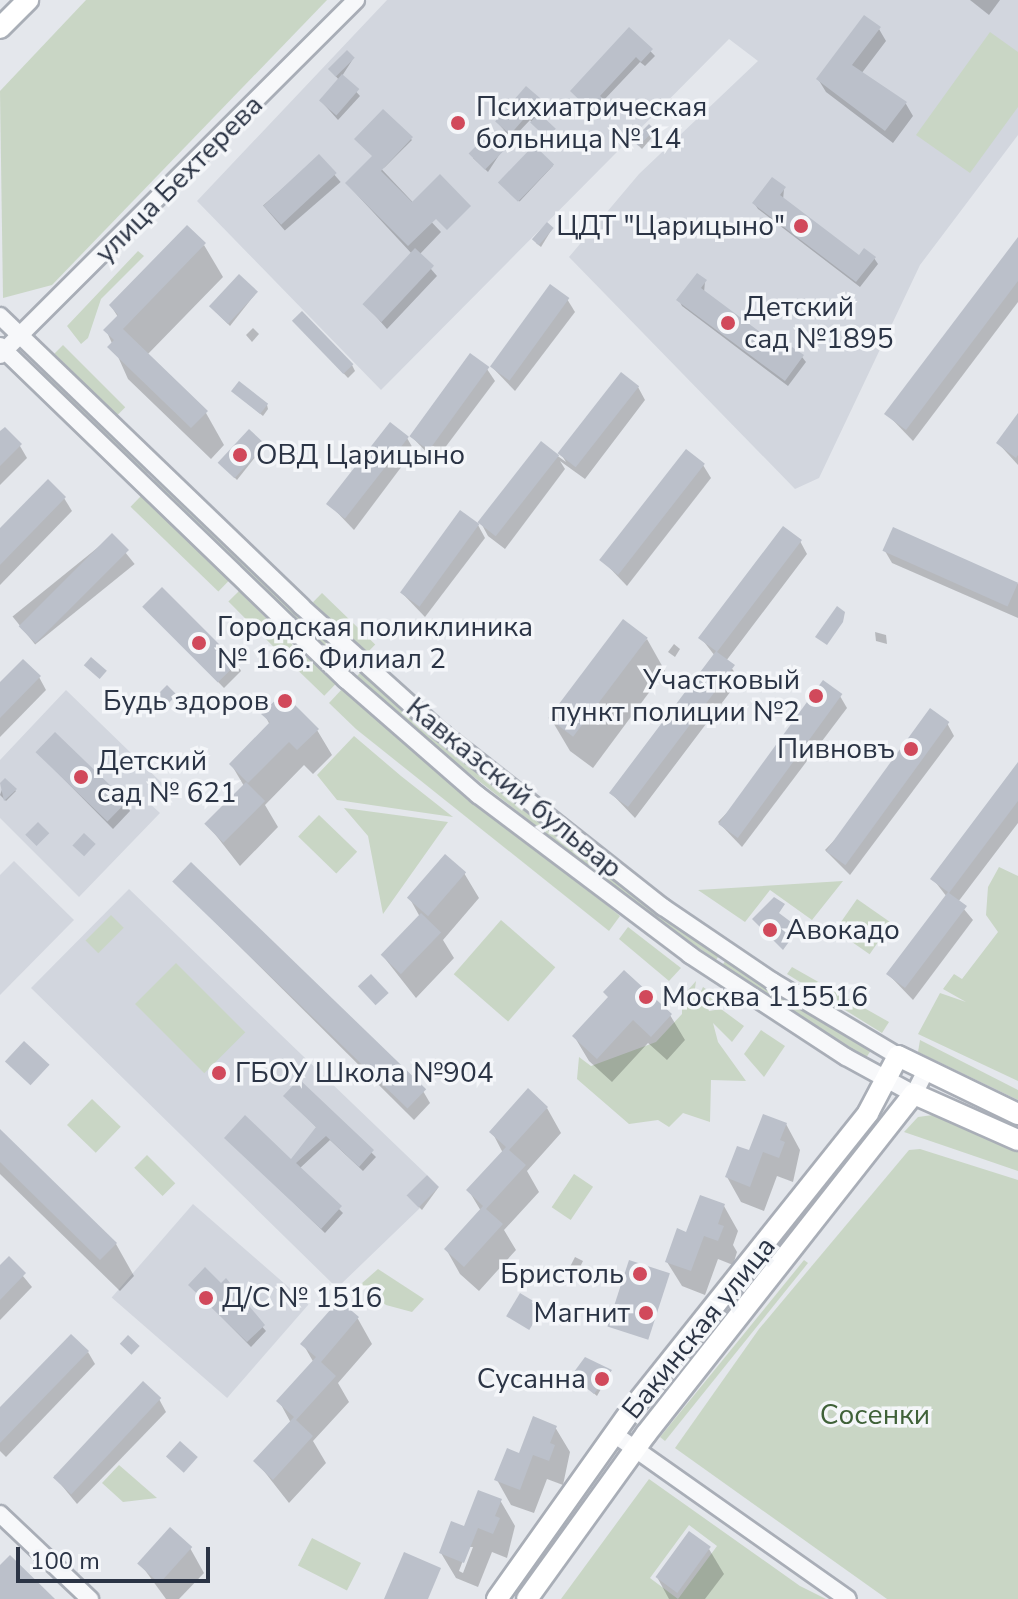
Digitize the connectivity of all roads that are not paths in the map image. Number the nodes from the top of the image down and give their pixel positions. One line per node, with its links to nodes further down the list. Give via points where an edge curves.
1 (28, 0): 3 (main road)
2 (356, 0): 5 (street, улица Бехтерева)
3 (0, 28)
4 (0, 316): 5 (street, Кавказский бульвар)
5 (21, 334): 6 (street, улица Бехтерева); 7 (street, Кавказский бульвар, via 291,596 440,731 663,907 772,981)
6 (2, 350): 9 (street, Кавказский бульвар, via 346,680 478,795 690,955)
7 (898, 1056): 8 (main road, Кавказский бульвар); 9 (main road, Бакинская улица)
8 (926, 1070): 10 (street, Бакинская улица); 11 (main road, Кавказский бульвар)
9 (885, 1079): 10 (street, Кавказский бульвар); 13 (main road, Бакинская улица, via 868,1113 812,1188)
10 (914, 1094): 12 (main road, Кавказский бульвар); 14 (main road, Бакинская улица)
11 (1018, 1114)
12 (1018, 1140)
13 (614, 1434): 14 (street); 17 (main road, Бакинская улица)
14 (635, 1449): 18 (main road, Бакинская улица); 19 (street)
15 (0, 1514): 16 (street)
16 (90, 1599)
17 (497, 1599)
18 (527, 1599)
19 (848, 1599)

